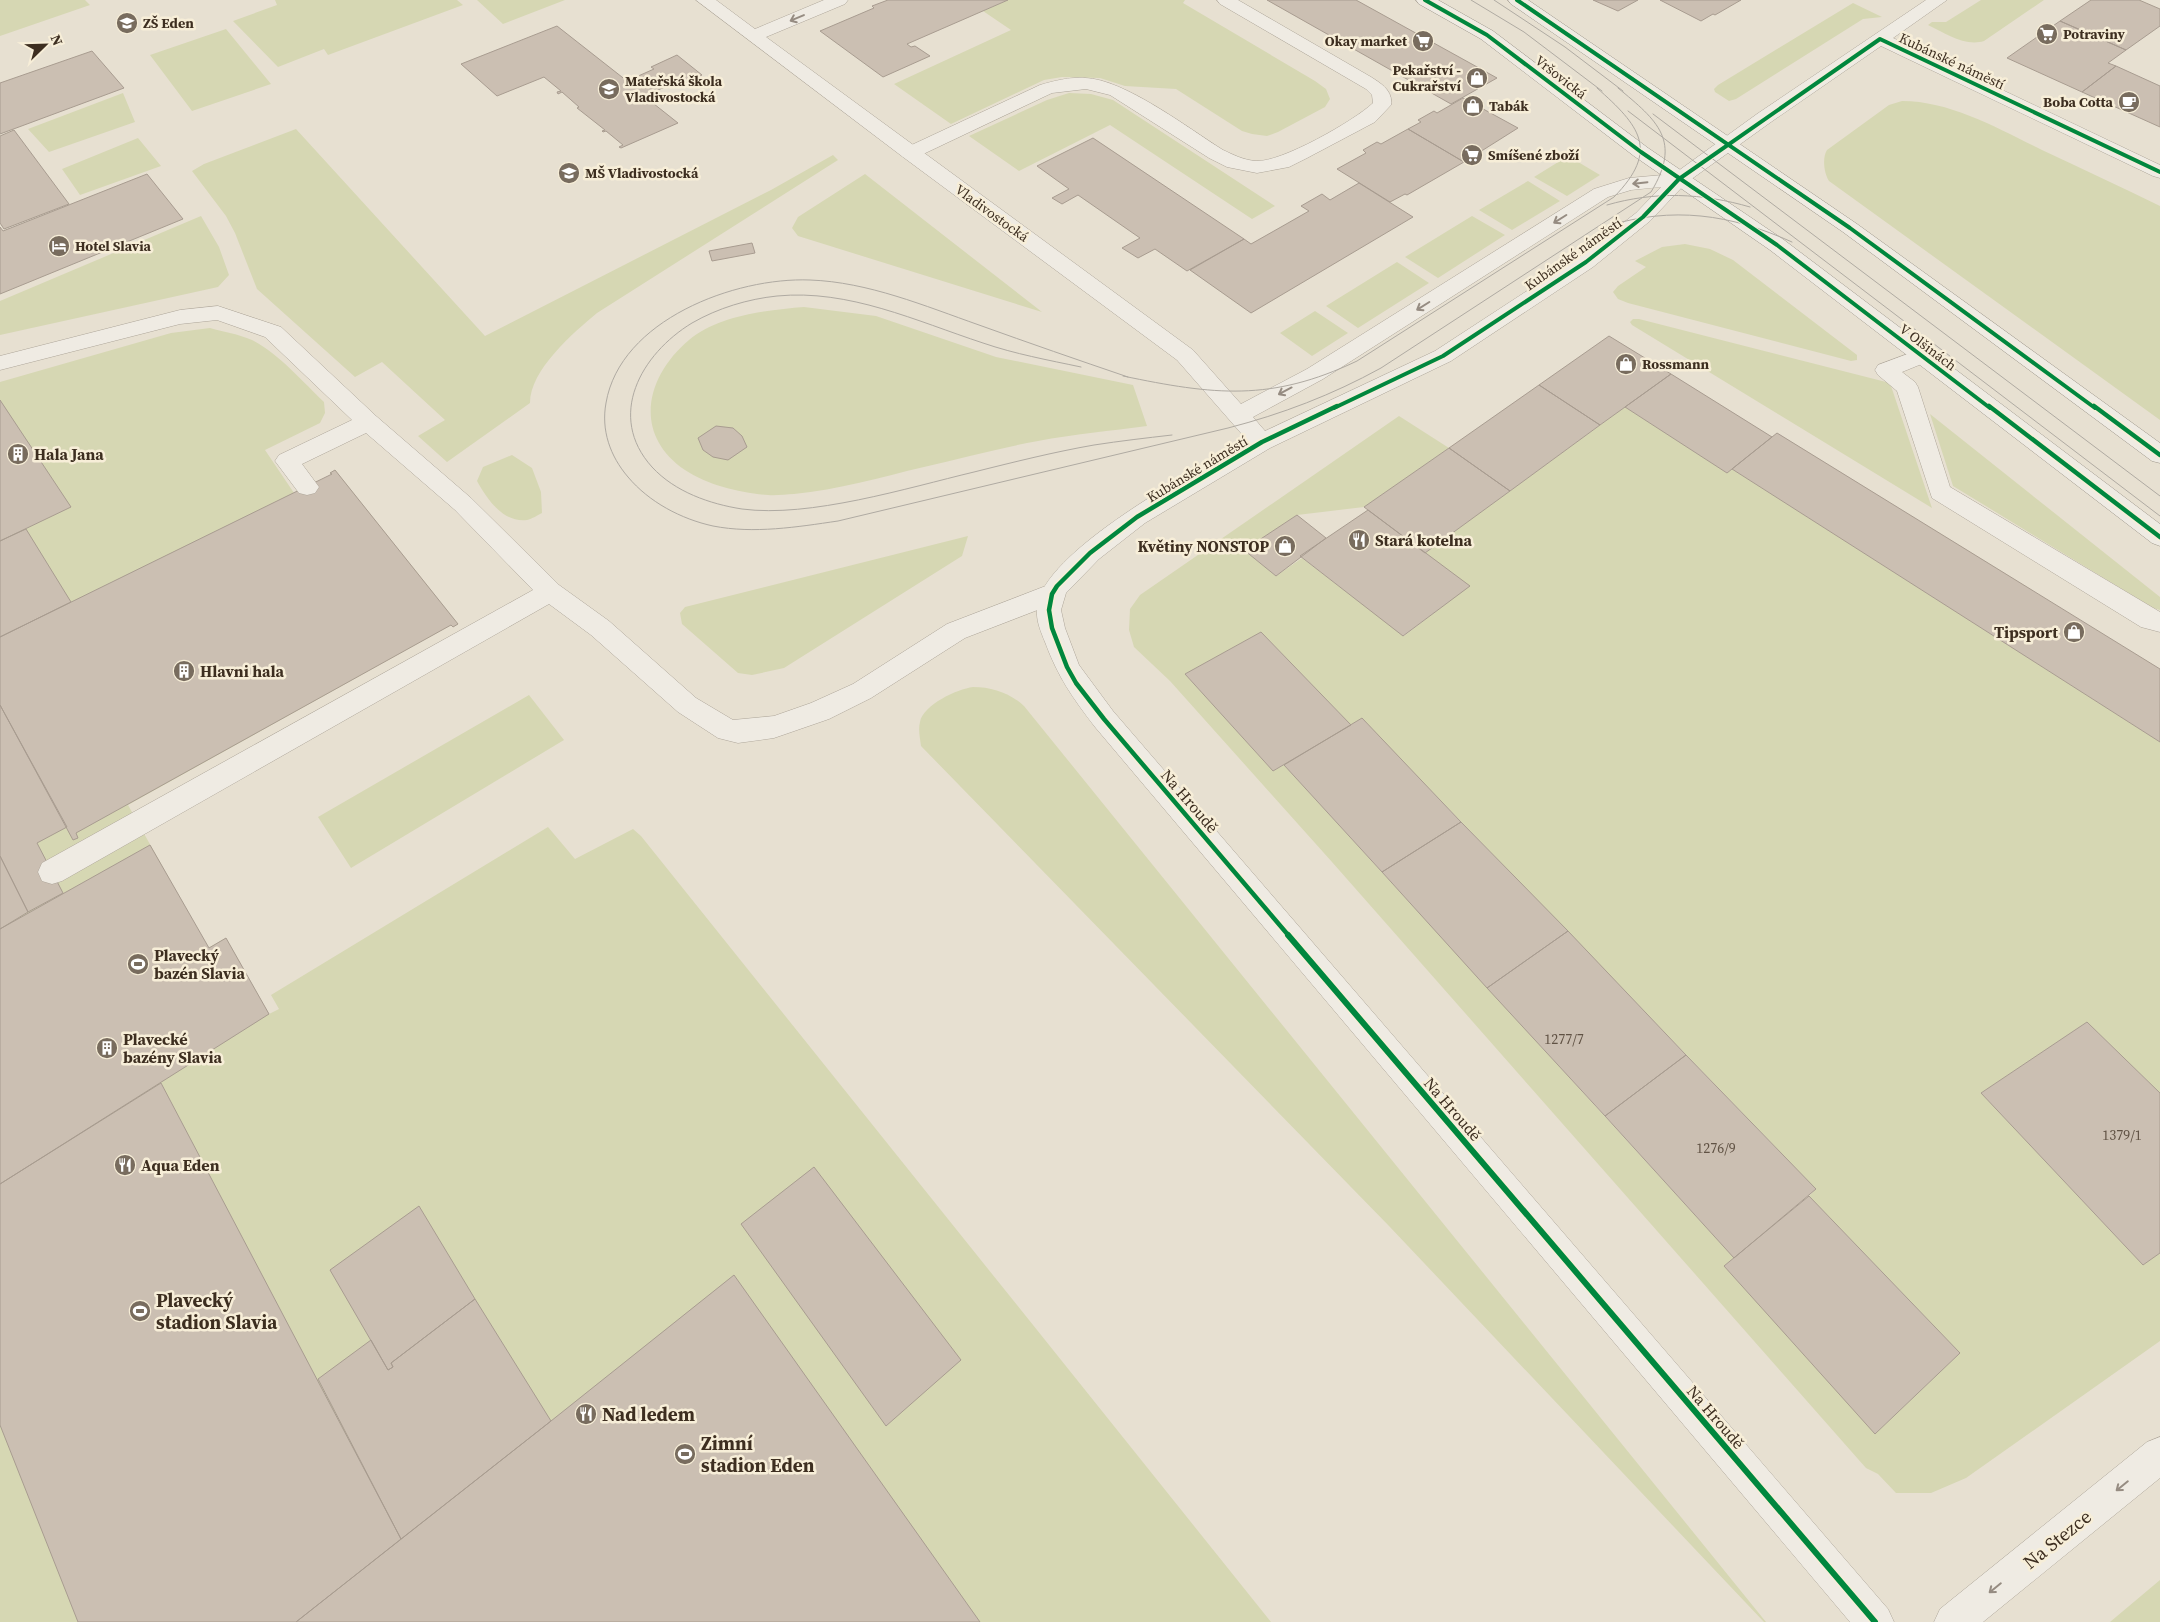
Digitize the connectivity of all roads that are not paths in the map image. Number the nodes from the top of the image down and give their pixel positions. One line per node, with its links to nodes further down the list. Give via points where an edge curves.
1 (705, 0): 7 (street, Vladivostocká)
2 (839, 0): 7 (street, one-way to 7)
3 (1226, 0): 10 (street, via 1365,80 1378,90 1382,105 1368,118 1300,154 1277,164 1257,167 1234,163 1216,154 1117,91 1074,83 1046,89)
4 (1425, 0): 12 (street, Vršovická, via 1487,35)
5 (1517, 0): 9 (street)
6 (1938, 0): 8 (street)
7 (754, 36): 10 (street, Vladivostocká)
8 (1880, 39): 9 (street, Kubánské náměstí); 11 (street, Kubánské náměstí)
9 (1727, 145): 12 (street, Kubánské náměstí); 18 (street, via 1850,228)
10 (910, 153): 15 (street, Vladivostocká, via 1185,355)
11 (2160, 172)
12 (1679, 179): 13 (street, V Olšinách, via 1777,245); 15 (street, Kubánské náměstí, one-way to 15, via 1629,184 1601,193 1315,374); 17 (street, Kubánské náměstí, via 1606,247 1443,356)
13 (1921, 356): 20 (street, V Olšinách); 23 (street, via 1886,370 1907,387 1940,492 2150,620)
14 (0, 363): 16 (street, via 180,317 218,312 273,332)
15 (1240, 414): 17 (street, Vladivostocká)
16 (368, 422): 19 (street, via 287,461); 21 (street, via 463,504)
17 (1262, 442): 22 (street, Kubánské náměstí, via 1137,517 1069,572)
18 (2160, 455)
19 (307, 487)
20 (2160, 537)
21 (550, 592): 22 (street, via 600,628 687,705 727,730 738,732 774,727 820,711 862,691 956,631); 24 (street)
22 (1052, 594): 26 (street, Na Hroudě, via 1049,610 1052,628 1066,667 1104,719)
23 (2160, 622)
24 (52, 872)
25 (2160, 1455): 27 (street, Na Stezce, one-way to 27)
26 (1875, 1622)
27 (1953, 1622)

